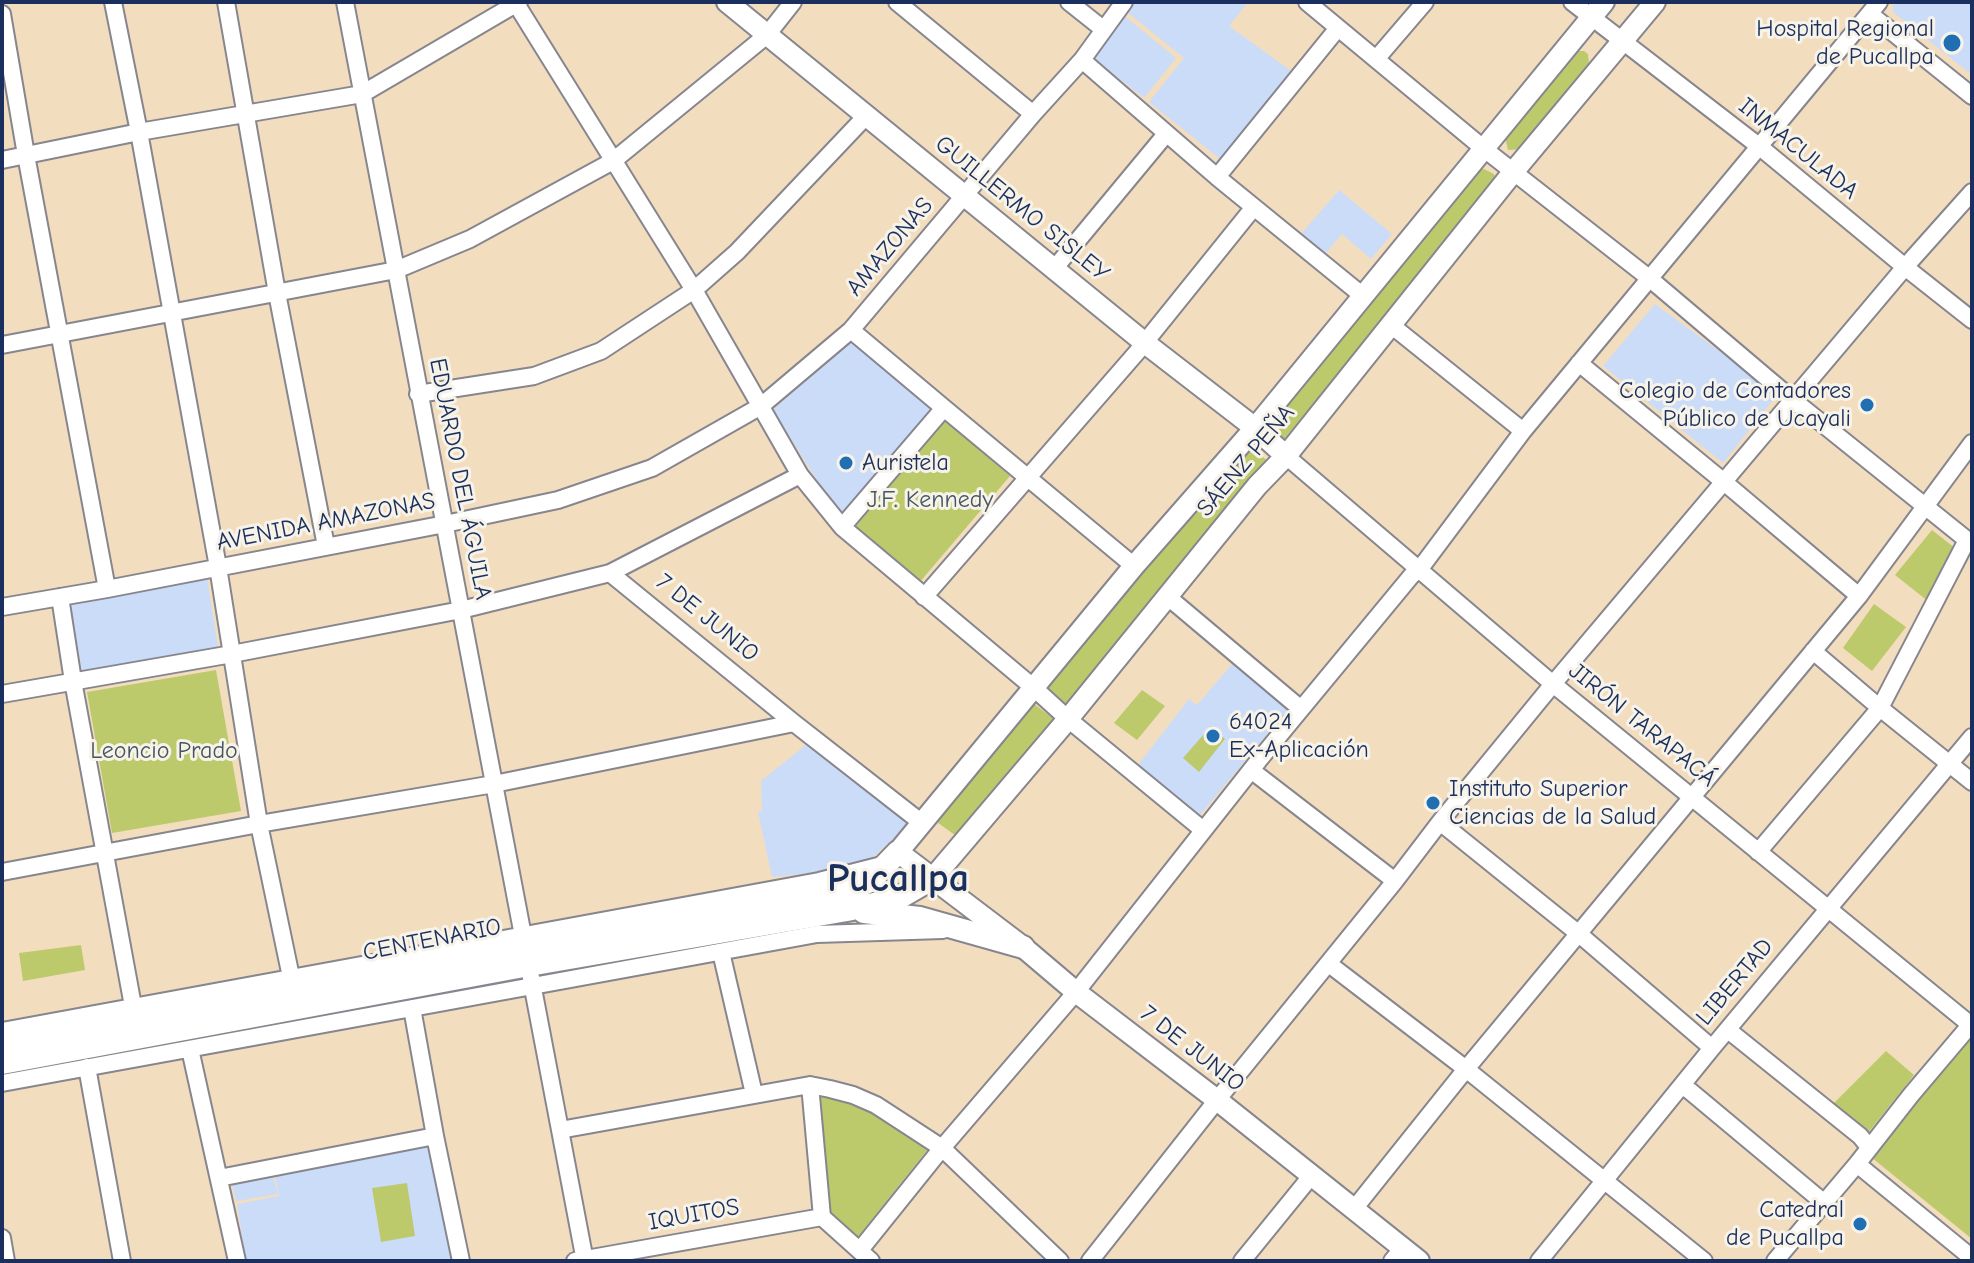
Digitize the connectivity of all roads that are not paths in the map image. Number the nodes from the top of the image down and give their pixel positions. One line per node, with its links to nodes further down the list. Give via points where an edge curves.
1 (113, 2): 28 (street)
2 (226, 2): 25 (street)
3 (345, 2): 23 (street, EDUARDO DEL ÁGUILA)
4 (727, 2): 19 (main road, GUILLERMO SISLEY)
5 (793, 2): 19 (street)
6 (897, 2): 26 (street)
7 (1069, 2): 18 (street)
8 (1124, 2): 18 (street, AMAZONAS)
9 (1307, 2): 17 (street)
10 (1425, 2): 21 (street)
11 (1572, 2): 15 (street, INMACULADA)
12 (1655, 2): 20 (main road, SÁENZ PEÑA)
13 (517, 3): 23 (street); 34 (street)
14 (1874, 8): 24 (street); 30 (street)
15 (1598, 10): 20 (street, INMACULADA); 31 (main road, SÁENZ PEÑA)
16 (2, 14): 32 (street)
17 (1338, 28): 21 (street); 36 (street)
18 (1103, 29): 22 (street, AMAZONAS)
19 (767, 35): 27 (main road, GUILLERMO SISLEY); 34 (street)
20 (1622, 42): 30 (street, INMACULADA); 35 (main road, SÁENZ PEÑA)
21 (1377, 58): 31 (street)
22 (1082, 60): 26 (street, AMAZONAS); 29 (street)
23 (362, 94): 25 (street); 42 (street, EDUARDO DEL ÁGUILA)
24 (1972, 96)
25 (245, 114): 28 (street); 45 (street)
26 (1033, 114): 38 (street, AMAZONAS)
27 (867, 115): 38 (main road, GUILLERMO SISLEY); 44 (street)
28 (139, 132): 32 (street); 47 (street)
29 (1166, 134): 36 (street); 41 (street)
30 (1760, 147): 40 (street, INMACULADA); 43 (street)
31 (1483, 148): 35 (street); 46 (main road, SÁENZ PEÑA)
32 (26, 155): 33 (street); 51 (street)
33 (2, 160)
34 (613, 161): 42 (street, via 470,239); 44 (street)
35 (1514, 171): 43 (street); 49 (main road, SÁENZ PEÑA)
36 (1217, 177): 39 (street)
37 (1972, 192): 40 (street)
38 (965, 196): 41 (main road, GUILLERMO SISLEY); 50 (street, AMAZONAS)
39 (1254, 207): 46 (street); 52 (street)
40 (1905, 267): 48 (street, INMACULADA); 56 (street)
41 (1054, 269): 52 (main road, GUILLERMO SISLEY)
42 (396, 270): 45 (street); 55 (street, EDUARDO DEL ÁGUILA)
43 (1649, 278): 54 (street); 56 (street)
44 (694, 290): 55 (street, via 601,351 534,376); 57 (street)
45 (277, 293): 47 (street); 70 (street)
46 (1363, 296): 59 (main road, SÁENZ PEÑA)
47 (172, 314): 51 (street); 72 (street)
48 (1972, 320)
49 (1391, 325): 60 (street); 62 (main road, SÁENZ PEÑA)
50 (851, 330): 57 (street, AVENIDA AMAZONAS); 58 (street)
51 (60, 335): 53 (street); 75 (street)
52 (1145, 343): 59 (main road, GUILLERMO SISLEY); 64 (street)
53 (2, 345)
54 (1579, 363): 60 (street); 65 (street)
55 (418, 394): 67 (street, EDUARDO DEL ÁGUILA)
56 (1793, 400): 65 (street); 66 (street)
57 (761, 406): 63 (street); 67 (street, AVENIDA AMAZONAS, via 652,468 558,500)
58 (944, 408): 64 (street); 68 (street)
59 (1255, 428): 62 (main road, GUILLERMO SISLEY); 71 (main road, SÁENZ PEÑA)
60 (1523, 431): 73 (street)
61 (1972, 443): 66 (street)
62 (1286, 456): 73 (street, JIRÓN TARAPACÁ); 79 (main road, SÁENZ PEÑA)
63 (800, 475): 68 (street); 74 (street)
64 (1028, 476): 71 (street); 78 (street)
65 (1724, 482): 76 (street); 85 (street)
66 (1924, 505): 69 (street); 76 (street)
67 (445, 524): 70 (street, AVENIDA AMAZONAS); 81 (street, EDUARDO DEL ÁGUILA)
68 (842, 527): 78 (street)
69 (1970, 542): 88 (street)
70 (326, 546): 72 (street, AVENIDA AMAZONAS)
71 (1134, 566): 86 (main road, SÁENZ PEÑA)
72 (218, 567): 75 (street, AVENIDA AMAZONAS); 83 (street)
73 (1419, 570): 85 (street, JIRÓN TARAPACÁ); 89 (street)
74 (610, 573): 81 (street); 91 (street, 7 DE JUNIO)
75 (107, 589): 77 (street, AVENIDA AMAZONAS)
76 (1859, 596): 82 (street)
77 (60, 597): 80 (street, AVENIDA AMAZONAS); 84 (street)
78 (924, 597): 86 (street)
79 (1168, 597): 89 (street); 90 (main road, SÁENZ PEÑA)
80 (2, 607)
81 (461, 610): 83 (street); 96 (street, EDUARDO DEL ÁGUILA)
82 (1813, 651): 88 (street); 97 (street)
83 (232, 654): 84 (street); 100 (street)
84 (73, 681): 87 (street); 103 (street)
85 (1553, 684): 97 (street, JIRÓN TARAPACÁ); 98 (street)
86 (1034, 688): 90 (street); 99 (main road, SÁENZ PEÑA)
87 (2, 694)
88 (1880, 708): 93 (street); 102 (street)
89 (1301, 709): 94 (street)
90 (1068, 719): 101 (street); 106 (main road, SÁENZ PEÑA)
91 (794, 723): 96 (street); 99 (street, 7 DE JUNIO)
92 (1972, 737): 93 (street, LIBERTAD)
93 (1950, 764): 95 (street); 109 (street, LIBERTAD)
94 (1251, 770): 101 (street); 108 (street)
95 (1972, 782)
96 (494, 784): 100 (street); 115 (street, EDUARDO DEL ÁGUILA)
97 (1692, 797): 102 (street, JIRÓN TARAPACÁ); 112 (street)
98 (1440, 822): 108 (street); 112 (street)
99 (922, 823): 104 (main road, SÁENZ PEÑA)
100 (259, 824): 103 (street); 117 (street)
101 (1203, 830): 118 (street)
102 (1758, 852): 109 (street, JIRÓN TARAPACÁ)
103 (105, 854): 105 (street); 119 (street)
104 (893, 858): 106 (main road, 7 DE JUNIO); 107 (highway, SÁENZ PEÑA); 115 (street)
105 (2, 872)
106 (933, 878): 110 (highway, SÁENZ PEÑA, via 897,899); 113 (main road, 7 DE JUNIO)
107 (870, 881): 115 (highway, CENTENARIO, via 839,894)
108 (1395, 881): 116 (street)
109 (1827, 909): 121 (street, JIRÓN TARAPACÁ); 122 (street, LIBERTAD)
110 (847, 910): 111 (highway, via 920,918); 115 (highway, CENTENARIO)
111 (960, 929): 113 (highway); 114 (street, via 817,934)
112 (1579, 934): 125 (street); 129 (street)
113 (1023, 947): 118 (main road, 7 DE JUNIO)
114 (721, 952): 115 (street); 133 (street)
115 (527, 959): 117 (street); 120 (street); 124 (highway, CENTENARIO); 127 (highway, CENTENARIO); 135 (street, EDUARDO DEL ÁGUILA)
116 (1329, 964): 129 (street); 134 (street)
117 (291, 977): 119 (street)
118 (1076, 992): 134 (main road, 7 DE JUNIO); 138 (street)
119 (133, 1006): 123 (street)
120 (412, 1008): 126 (street); 136 (street)
121 (1971, 1025): 137 (street)
122 (1728, 1030): 125 (street, LIBERTAD); 137 (street)
123 (2, 1031)
124 (2, 1046)
125 (1712, 1048): 132 (street, LIBERTAD)
126 (190, 1049): 128 (street); 141 (street)
127 (2, 1063)
128 (87, 1067): 130 (street); 152 (street)
129 (1466, 1069): 142 (street); 144 (street)
130 (2, 1083)
131 (810, 1085): 133 (street); 138 (street, via 876,1105); 145 (street)
132 (1682, 1086): 142 (street, LIBERTAD); 143 (street)
133 (754, 1094): 135 (street)
134 (1217, 1100): 140 (main road, 7 DE JUNIO); 156 (street)
135 (560, 1130): 150 (street, EDUARDO DEL ÁGUILA)
136 (435, 1136): 141 (street); 154 (street)
137 (1869, 1147): 139 (street)
138 (942, 1148): 147 (street); 155 (street)
139 (1857, 1164): 143 (street); 149 (street)
140 (1312, 1175): 144 (main road, 7 DE JUNIO); 157 (street)
141 (219, 1178): 153 (street)
142 (1605, 1180): 158 (street, LIBERTAD); 159 (street)
143 (1823, 1202): 160 (street)
144 (1354, 1209): 148 (main road, 7 DE JUNIO)
145 (822, 1217): 147 (street); 150 (street, IQUITOS)
146 (2, 1238): 151 (street)
147 (865, 1256)
148 (1404, 1257)
149 (1972, 1258)
150 (581, 1260)
151 (6, 1261)
152 (122, 1261)
153 (237, 1261)
154 (461, 1261)
155 (1060, 1261)
156 (1090, 1261)
157 (1242, 1261)
158 (1539, 1261)
159 (1704, 1261)
160 (1775, 1261)

